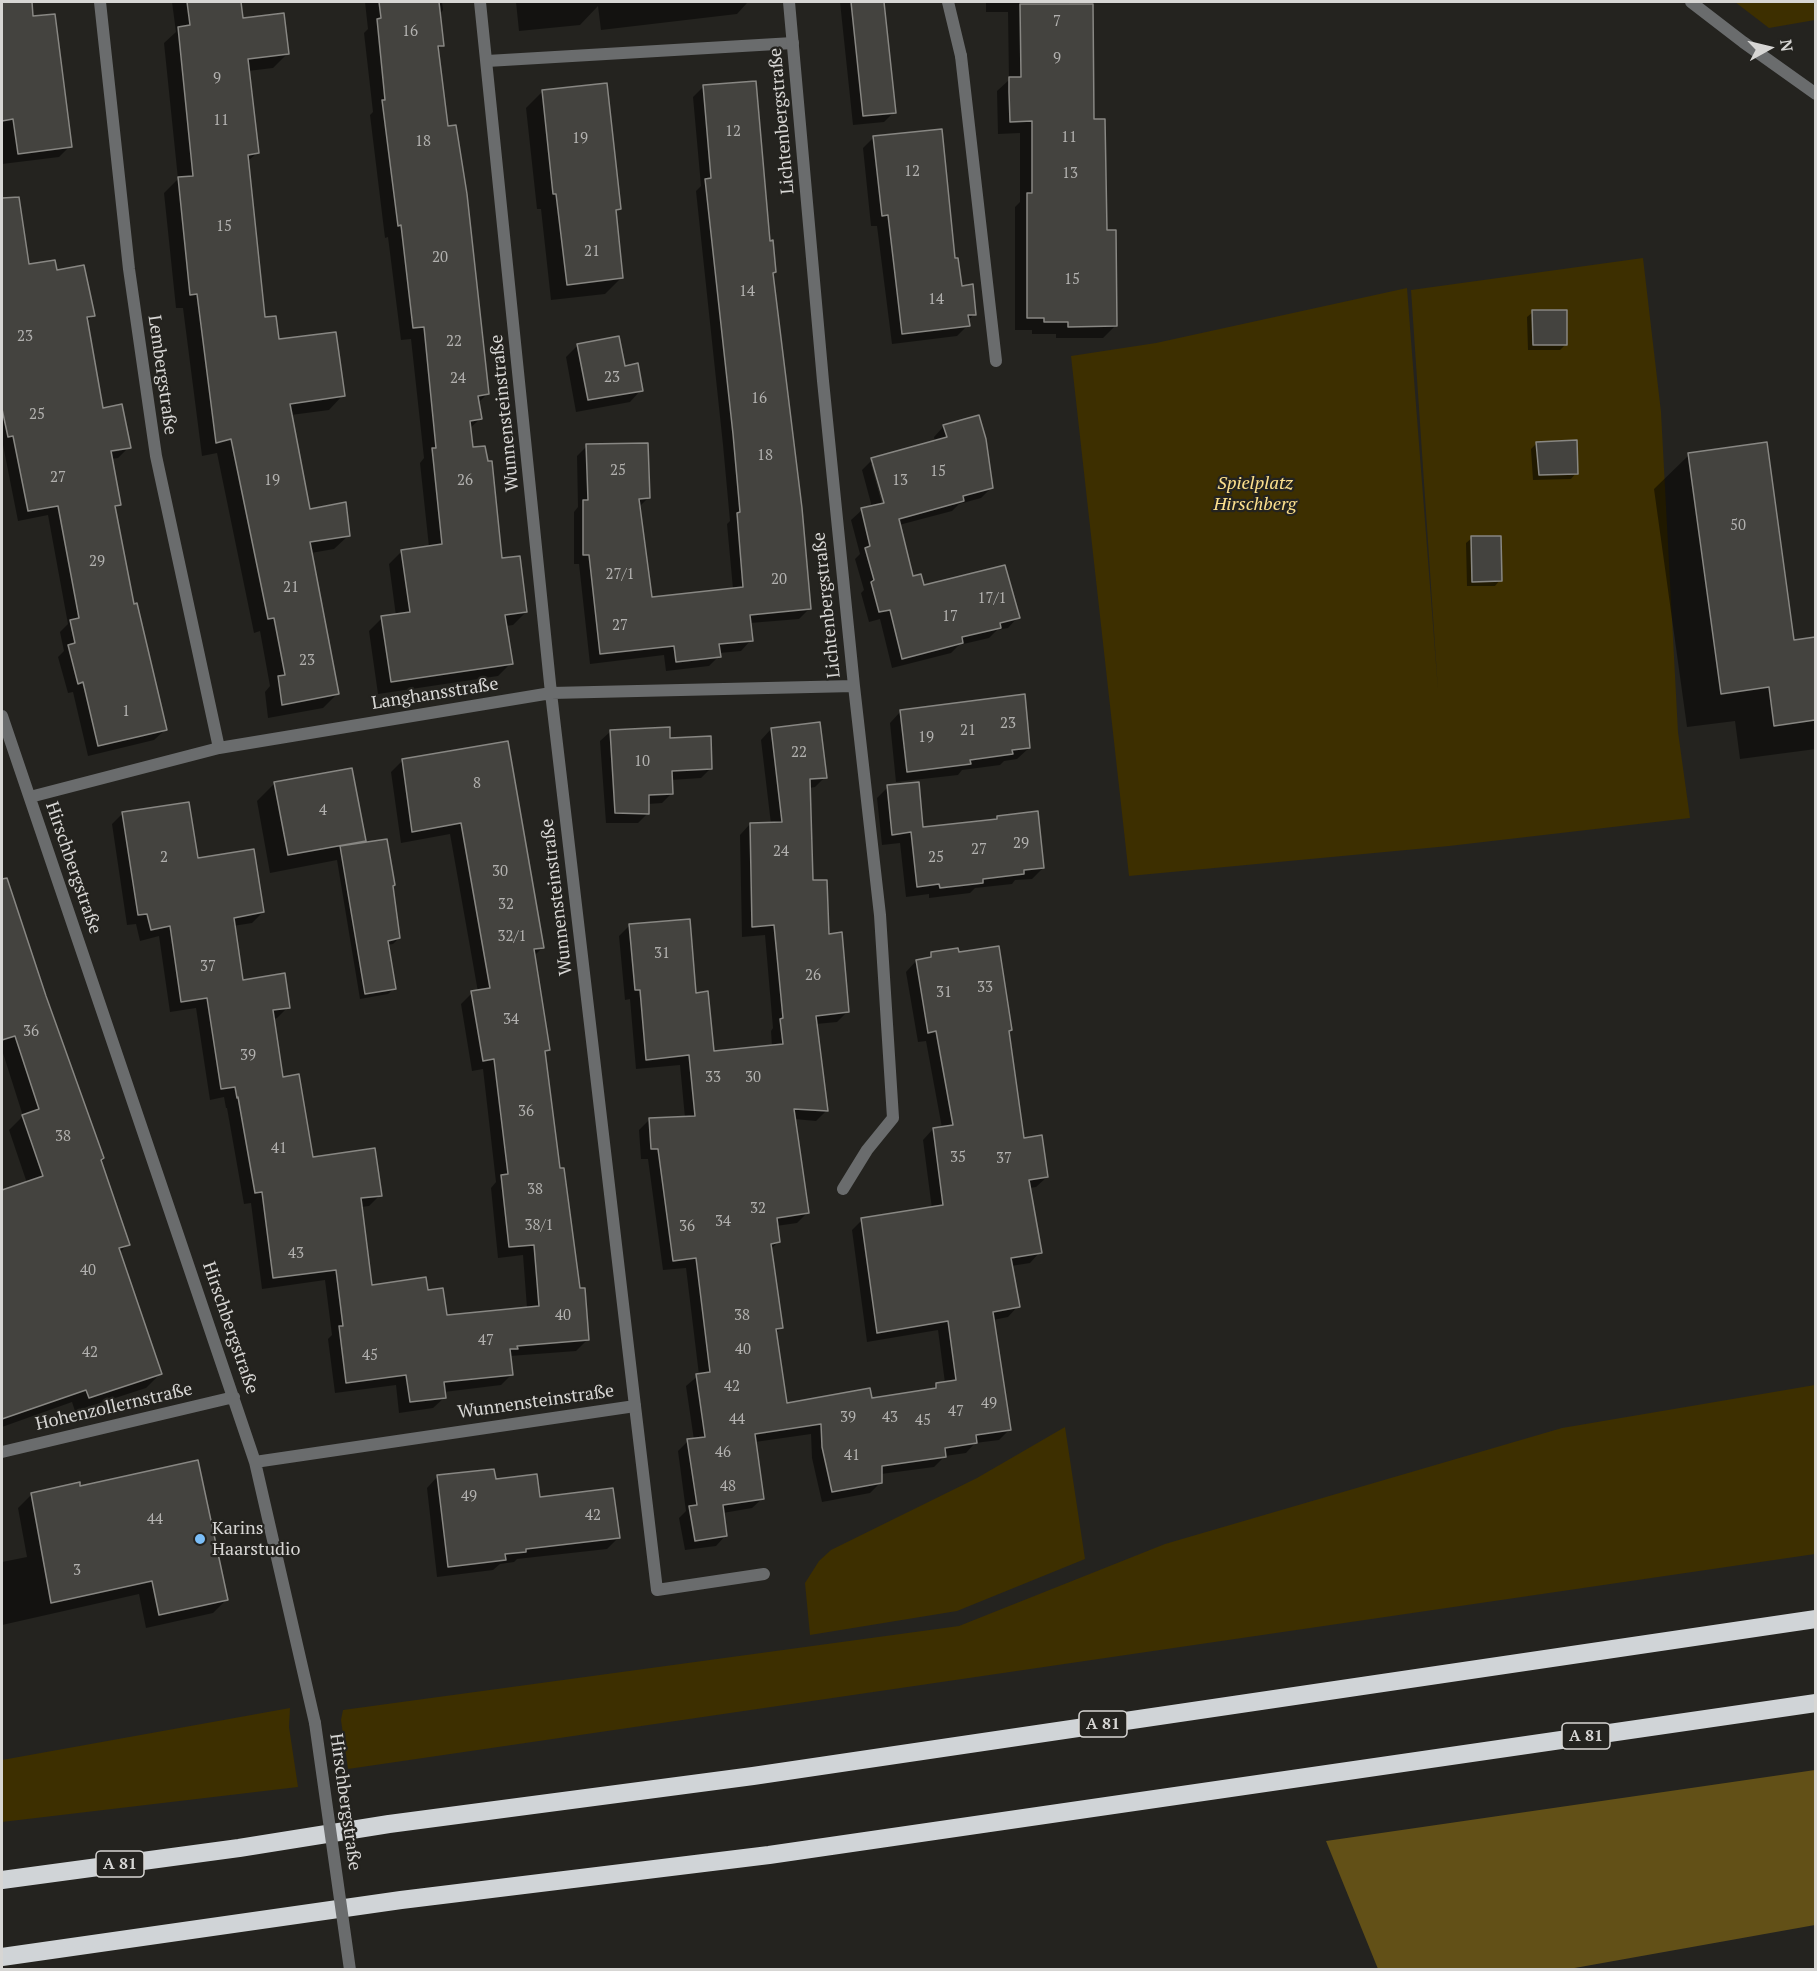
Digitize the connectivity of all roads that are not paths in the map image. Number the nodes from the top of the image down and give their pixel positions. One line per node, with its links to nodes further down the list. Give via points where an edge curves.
1 (100, 2): 13 (street, Lembergstraße, via 129,269 156,456)
2 (480, 2): 7 (street, Wunnensteinstraße)
3 (789, 2): 6 (street, Lichtenbergstraße)
4 (948, 2): 9 (street, via 961,56)
5 (1692, 2): 8 (street)
6 (793, 43): 7 (street); 10 (street, Lichtenbergstraße)
7 (487, 61): 11 (street, Wunnensteinstraße)
8 (1815, 94)
9 (996, 361)
10 (854, 686): 11 (street, Langhansstraße); 15 (street, Lichtenbergstraße, via 880,915 893,1118)
11 (551, 693): 13 (street, Langhansstraße); 17 (street, Wunnensteinstraße)
12 (2, 716): 14 (street, Hirschbergstraße)
13 (219, 748): 14 (street, Langhansstraße)
14 (30, 797): 16 (street, Hirschbergstraße)
15 (843, 1189)
16 (234, 1397): 18 (street, Hohenzollernstraße); 19 (street, Hirschbergstraße)
17 (634, 1406): 19 (street, Wunnensteinstraße); 20 (street, via 657,1590)
18 (2, 1452)
19 (255, 1462): 25 (street, Hirschbergstraße, bridge, via 315,1723)
20 (764, 1574)
21 (1815, 1619): 23 (highway, A 81, via 753,1776)
22 (1815, 1703): 24 (highway, A 81, via 769,1855 401,1900)
23 (2, 1880)
24 (2, 1957)
25 (350, 1970)

